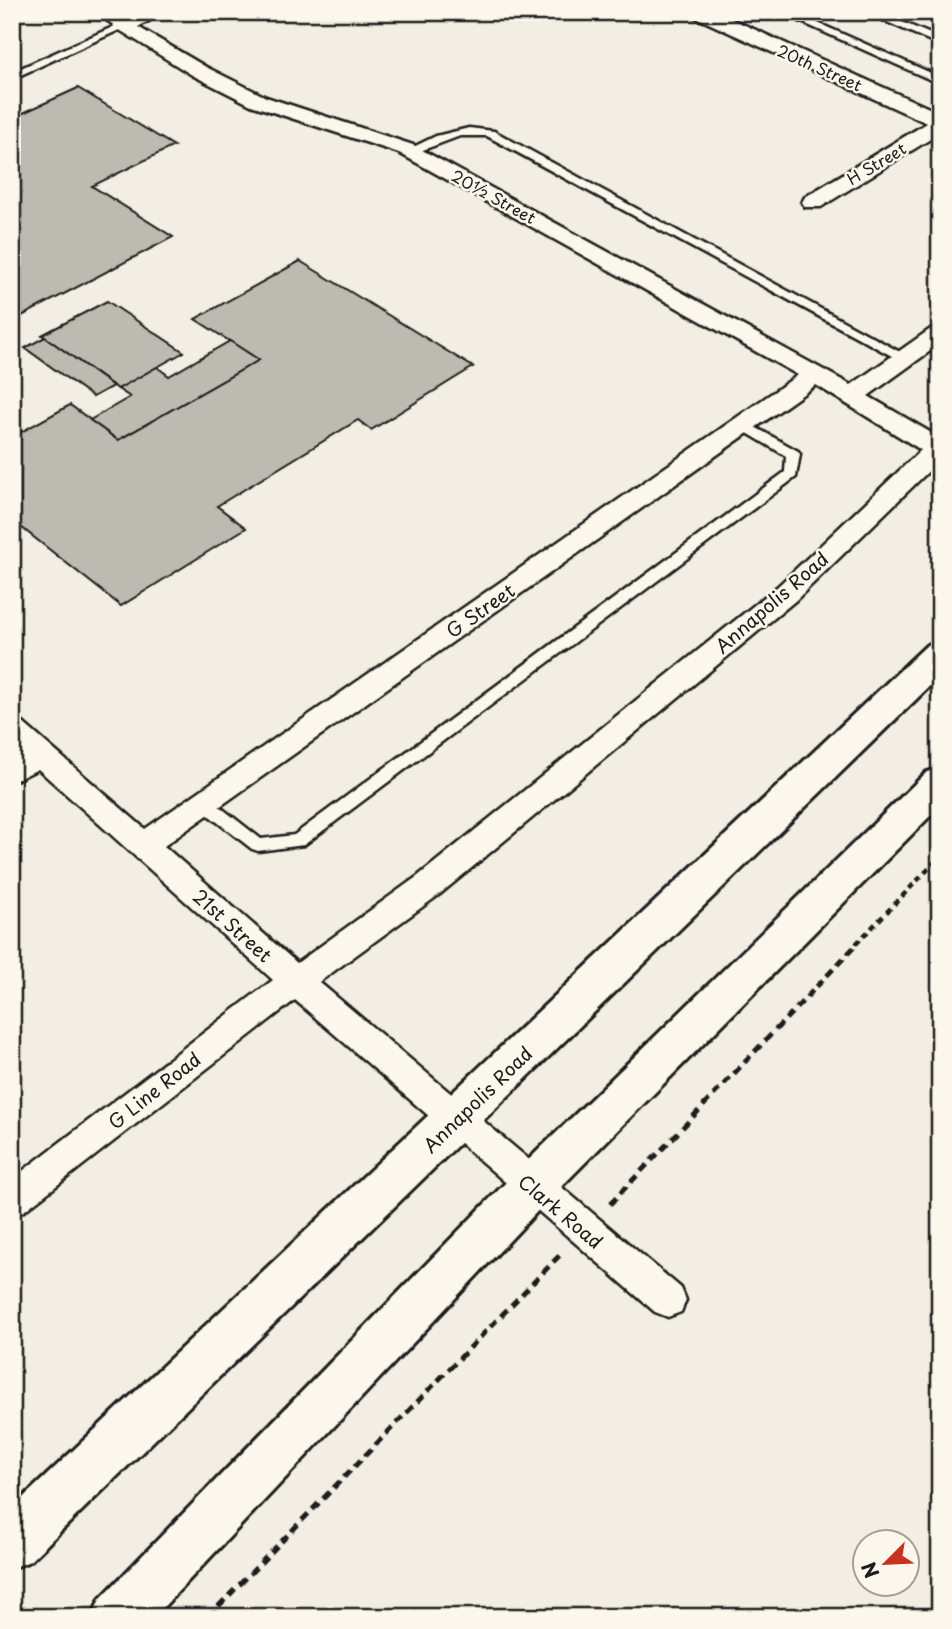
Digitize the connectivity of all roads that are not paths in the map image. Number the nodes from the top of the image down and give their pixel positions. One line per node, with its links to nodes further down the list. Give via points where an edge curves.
1 (100, 12): 6 (lane)
2 (155, 12): 6 (street)
3 (700, 12): 10 (street, 20th Street)
4 (785, 12): 9 (lane)
5 (869, 12): 7 (lane)
6 (123, 26): 8 (lane); 11 (street, 20½ Street, via 259,100)
7 (940, 42)
8 (12, 76)
9 (940, 81)
10 (940, 123): 12 (street, H Street)
11 (411, 151): 14 (lane, via 458,131 490,133); 15 (street, 20½ Street)
12 (813, 202)
13 (940, 333): 14 (street)
14 (905, 358): 16 (street)
15 (816, 374): 16 (street, 20½ Street); 17 (street, G Street)
16 (850, 397): 18 (street, 20½ Street)
17 (744, 425): 24 (street, G Street); 24 (lane, via 793,454 790,474 298,841 258,845)
18 (938, 447): 26 (street, Annapolis Road, via 788,593 429,885)
19 (940, 654): 27 (main road, Annapolis Road)
20 (12, 729): 21 (street, 21st Street)
21 (40, 753): 22 (street); 25 (street, 21st Street)
22 (12, 771)
23 (940, 782): 28 (main road)
24 (204, 803): 25 (street, G Street)
25 (144, 845): 26 (street, 21st Street)
26 (296, 981): 27 (street, 21st Street); 29 (street, G Line Road)
27 (456, 1120): 28 (street, Clark Road); 31 (main road, Annapolis Road)
28 (532, 1186): 30 (street, Clark Road); 32 (main road)
29 (12, 1200)
30 (668, 1300)
31 (12, 1543)
32 (118, 1617)

